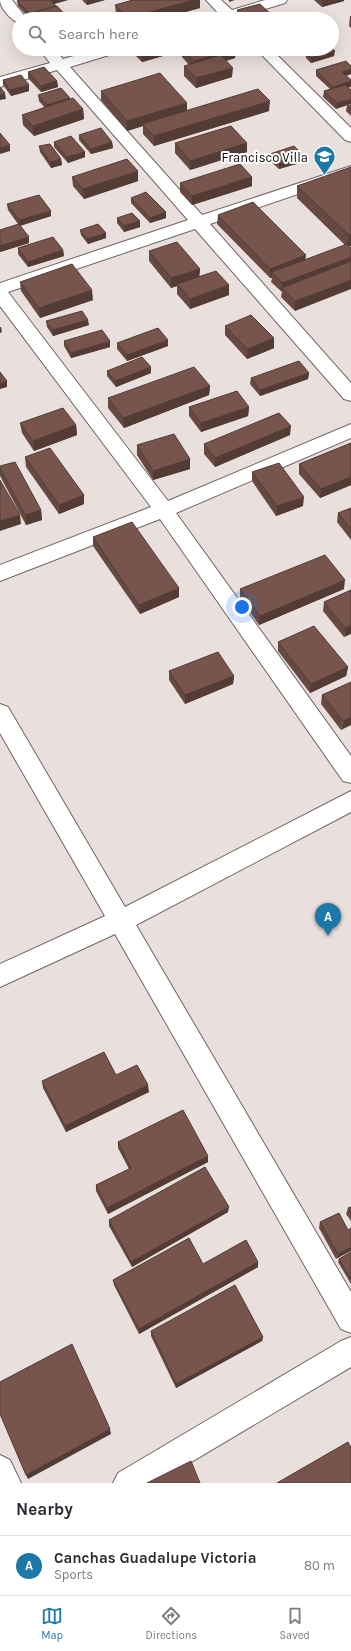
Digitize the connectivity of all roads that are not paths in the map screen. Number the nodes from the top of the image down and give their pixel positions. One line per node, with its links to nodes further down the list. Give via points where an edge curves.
1 (4, 0): 4 (street)
2 (213, 0): 5 (street)
3 (280, 0): 6 (street)
4 (14, 12)
5 (222, 12)
6 (245, 12)
7 (52, 56): 10 (street)
8 (90, 56): 10 (street)
9 (270, 56): 12 (street)
10 (60, 65): 11 (street); 14 (street)
11 (0, 82)
12 (351, 137)
13 (351, 171): 14 (street)
14 (199, 223): 15 (street); 17 (street)
15 (0, 289)
16 (0, 294): 19 (street)
17 (351, 395)
18 (351, 432): 19 (street)
19 (164, 510): 20 (street); 22 (street)
20 (0, 573)
21 (0, 713): 24 (street)
22 (351, 774)
23 (351, 801): 24 (street)
24 (120, 921): 25 (street); 26 (street)
25 (0, 976)
26 (351, 1319)
27 (351, 1351): 30 (street)
28 (0, 1470): 29 (street)
29 (6, 1483)
30 (128, 1483)

